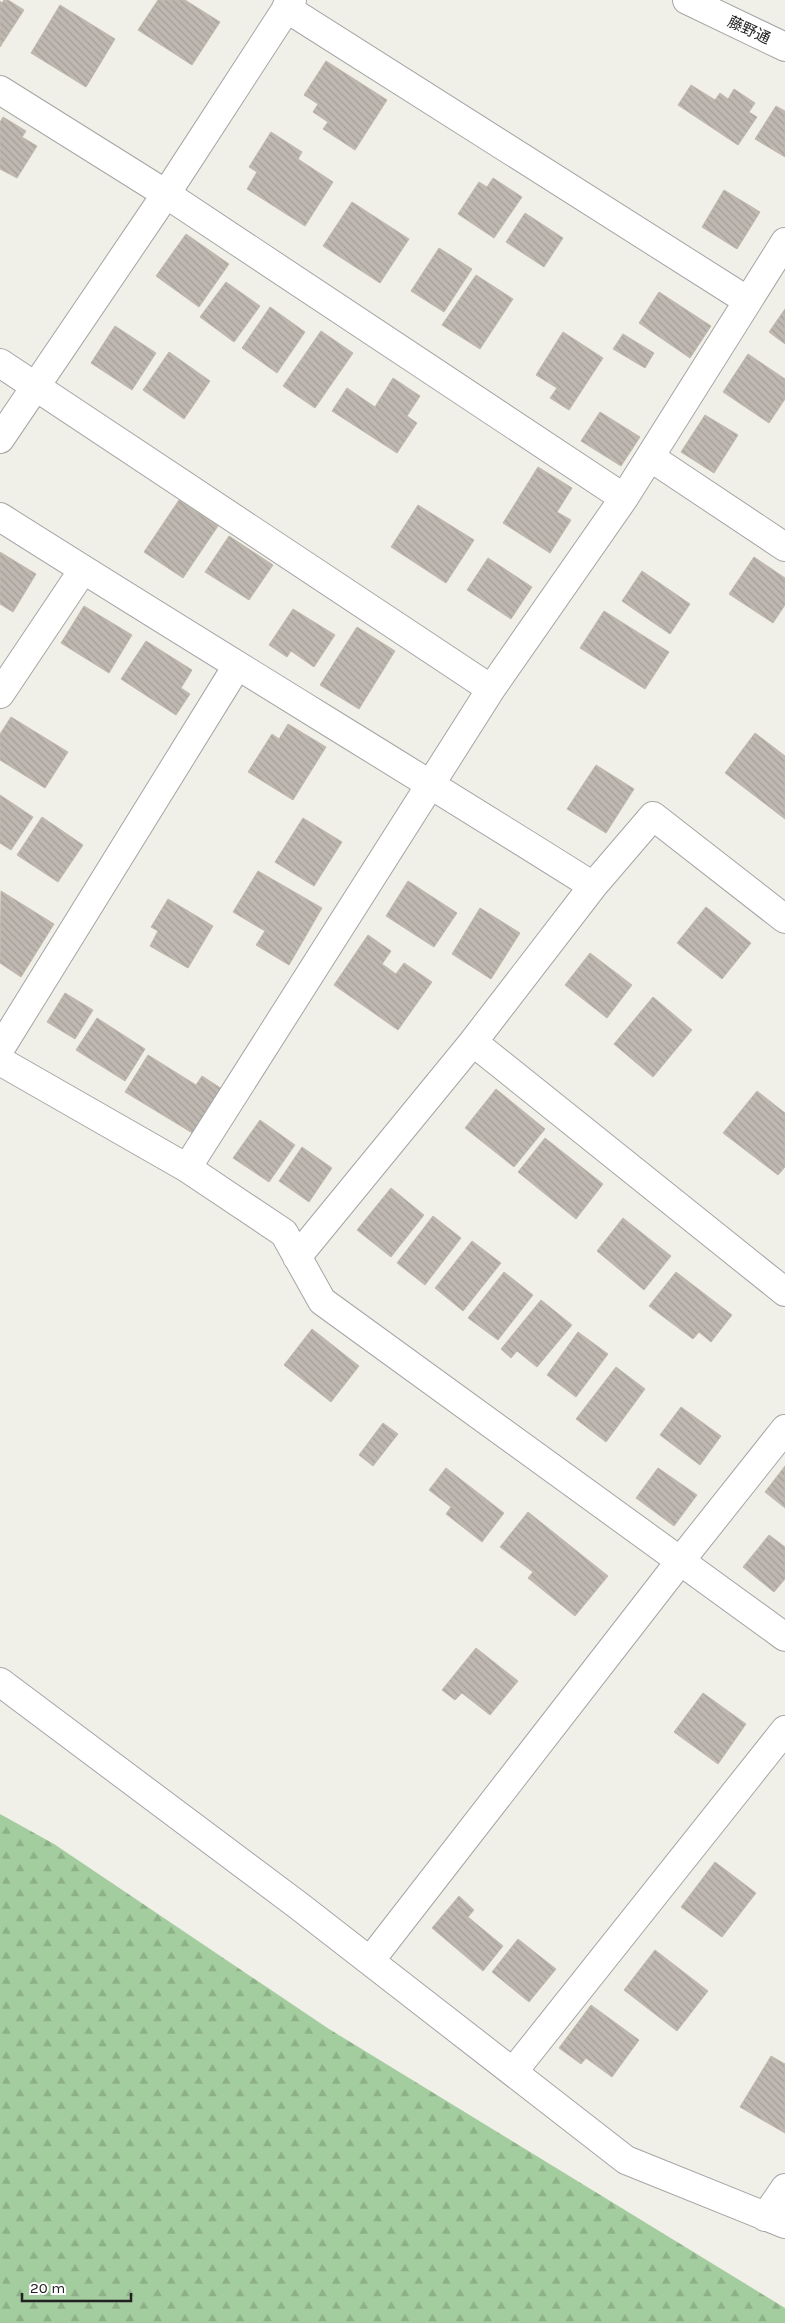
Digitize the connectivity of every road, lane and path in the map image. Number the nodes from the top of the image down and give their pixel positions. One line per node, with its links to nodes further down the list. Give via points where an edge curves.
1 (687, 0): 3 (street, 藤野通)
2 (289, 4): 5 (street); 7 (street)
3 (785, 47)
4 (0, 90): 5 (street)
5 (166, 194): 9 (street); 12 (street)
6 (785, 242): 7 (street)
7 (748, 301): 11 (street)
8 (0, 363): 9 (street)
9 (36, 386): 10 (street); 17 (street)
10 (0, 439)
11 (650, 457): 12 (street); 14 (street)
12 (624, 498): 17 (street)
13 (0, 517): 15 (street)
14 (785, 547)
15 (83, 570): 16 (street); 18 (street)
16 (236, 666): 19 (street); 23 (street)
17 (491, 688): 19 (street)
18 (0, 694)
19 (432, 784): 20 (street); 25 (street)
20 (593, 886): 21 (street, via 653,816); 22 (street)
21 (785, 919)
22 (473, 1042): 26 (street); 27 (street)
23 (0, 1049)
24 (0, 1060): 25 (street)
25 (187, 1168): 26 (street, via 284,1233)
26 (297, 1257): 29 (street, via 322,1302)
27 (785, 1292)
28 (785, 1429): 29 (street)
29 (681, 1560): 30 (street); 33 (street)
30 (785, 1637)
31 (0, 1682): 33 (street)
32 (785, 1730): 34 (street)
33 (370, 1961): 34 (street)
34 (513, 2072): 36 (street, via 626,2160)
35 (785, 2188): 36 (street)
36 (775, 2221)

